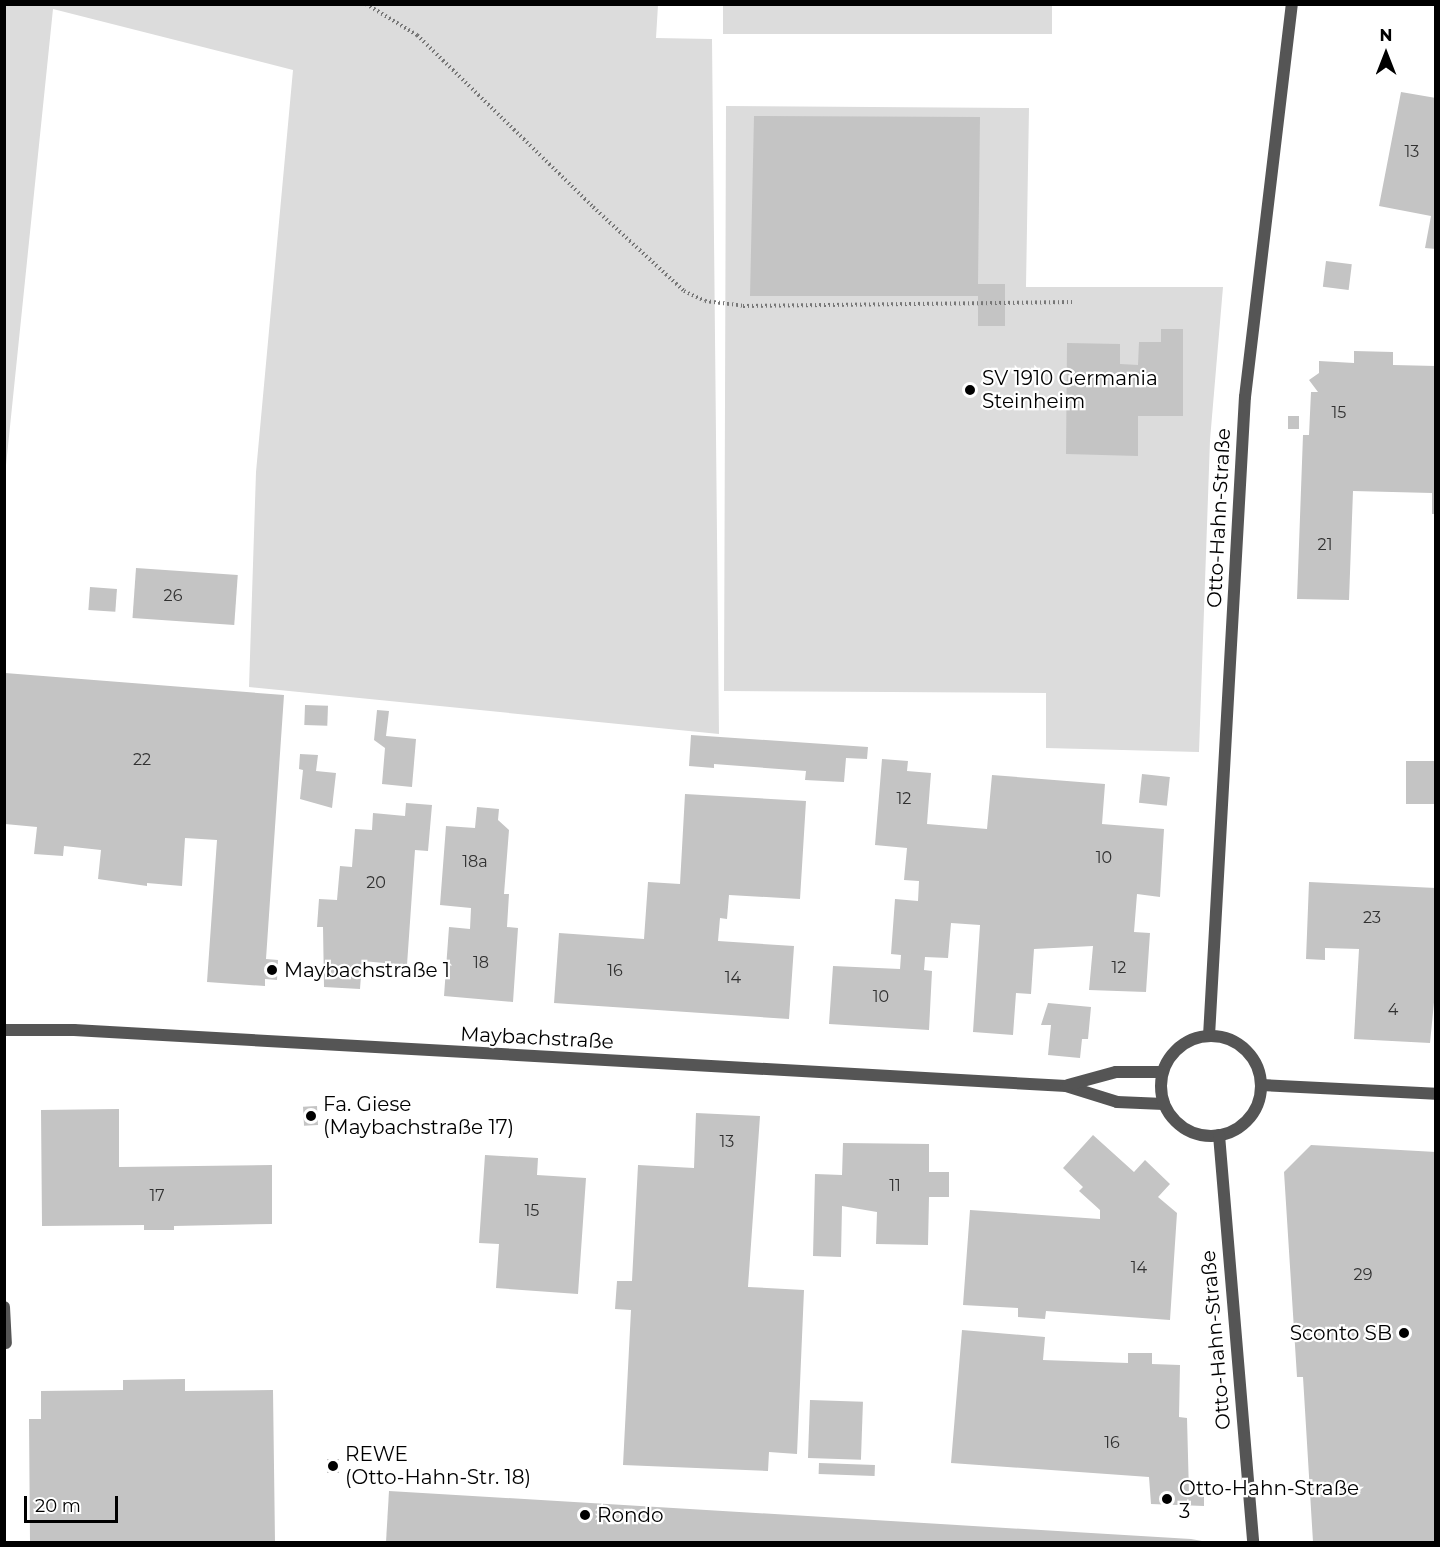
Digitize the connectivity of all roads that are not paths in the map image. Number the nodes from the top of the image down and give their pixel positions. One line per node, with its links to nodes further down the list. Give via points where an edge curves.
1 (1292, 4): 3 (street, Otto-Hahn-Straße, via 1245,397)
2 (4, 1030): 6 (street, Maybachstraße, via 74,1030)
3 (1209, 1036): 4 (street, via 1180,1046); 5 (street, via 1232,1041 1251,1055)
4 (1162, 1072): 6 (street, Maybachstraße, via 1116,1072); 8 (street)
5 (1261, 1085): 7 (street); 9 (street, via 1253,1112 1244,1122)
6 (1066, 1086): 8 (street, Maybachstraße, via 1117,1102)
7 (1436, 1094)
8 (1164, 1104): 9 (street, via 1186,1129)
9 (1219, 1135): 12 (street, Otto-Hahn-Straße)
10 (4, 1307): 11 (street)
11 (6, 1343)
12 (1253, 1542)

